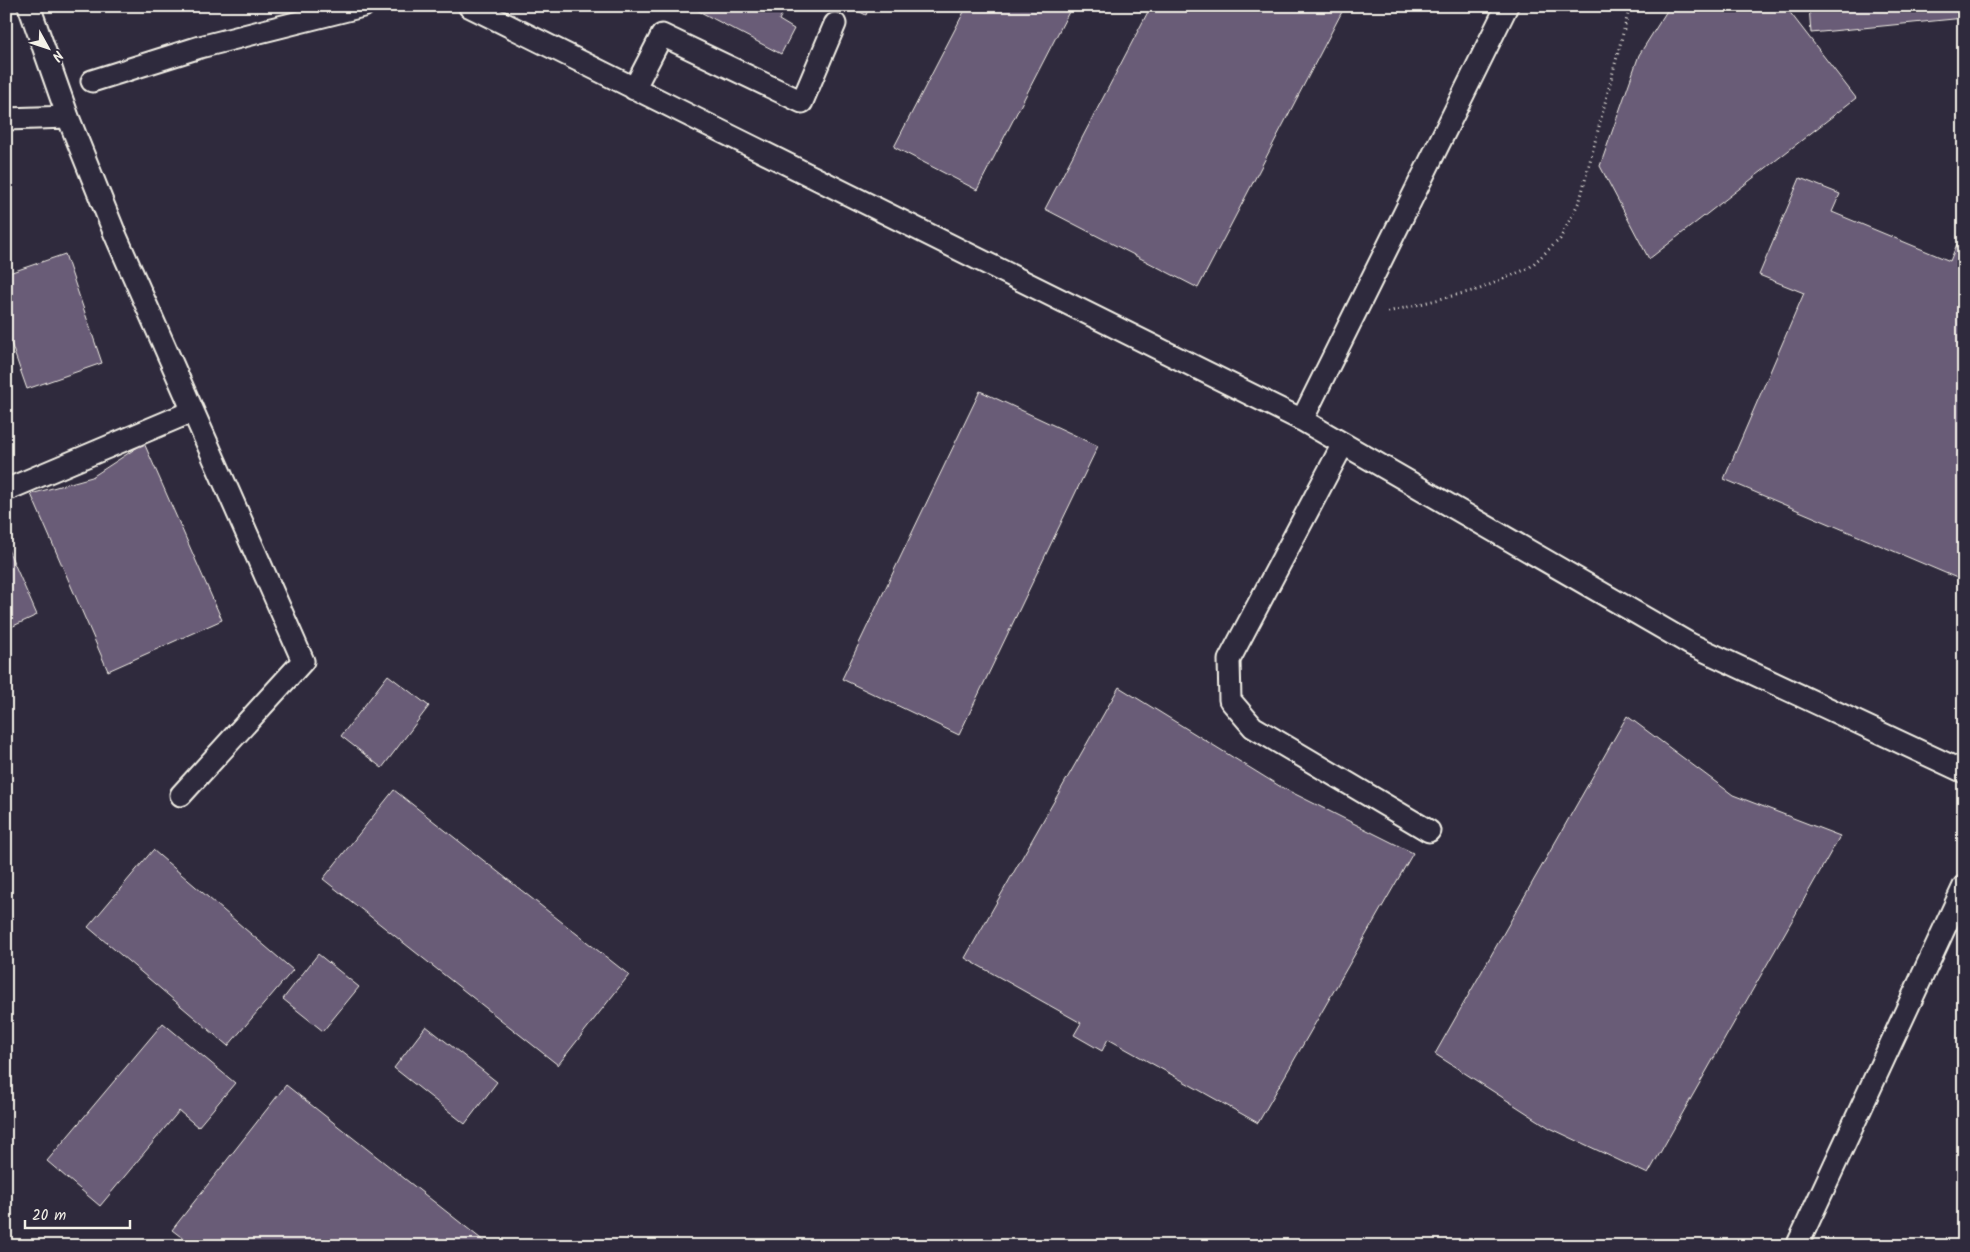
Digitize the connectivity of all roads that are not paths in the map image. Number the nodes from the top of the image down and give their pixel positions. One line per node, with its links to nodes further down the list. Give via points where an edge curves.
1 (29, 6): 8 (lane)
2 (363, 6): 6 (lane, via 200,47)
3 (470, 6): 7 (lane)
4 (1507, 6): 11 (lane)
5 (835, 24): 7 (lane, via 802,102 662,35)
6 (92, 81)
7 (634, 89): 11 (lane)
8 (68, 116): 9 (lane); 10 (lane, via 115,234)
9 (6, 120)
10 (193, 410): 13 (lane); 15 (lane, via 303,661)
11 (1302, 420): 12 (lane)
12 (1342, 444): 14 (lane, via 1690,644); 16 (lane, via 1229,660 1230,700 1253,728)
13 (6, 490)
14 (1964, 772)
15 (181, 795)
16 (1429, 831)
17 (1964, 886): 18 (lane)
18 (1797, 1246)

